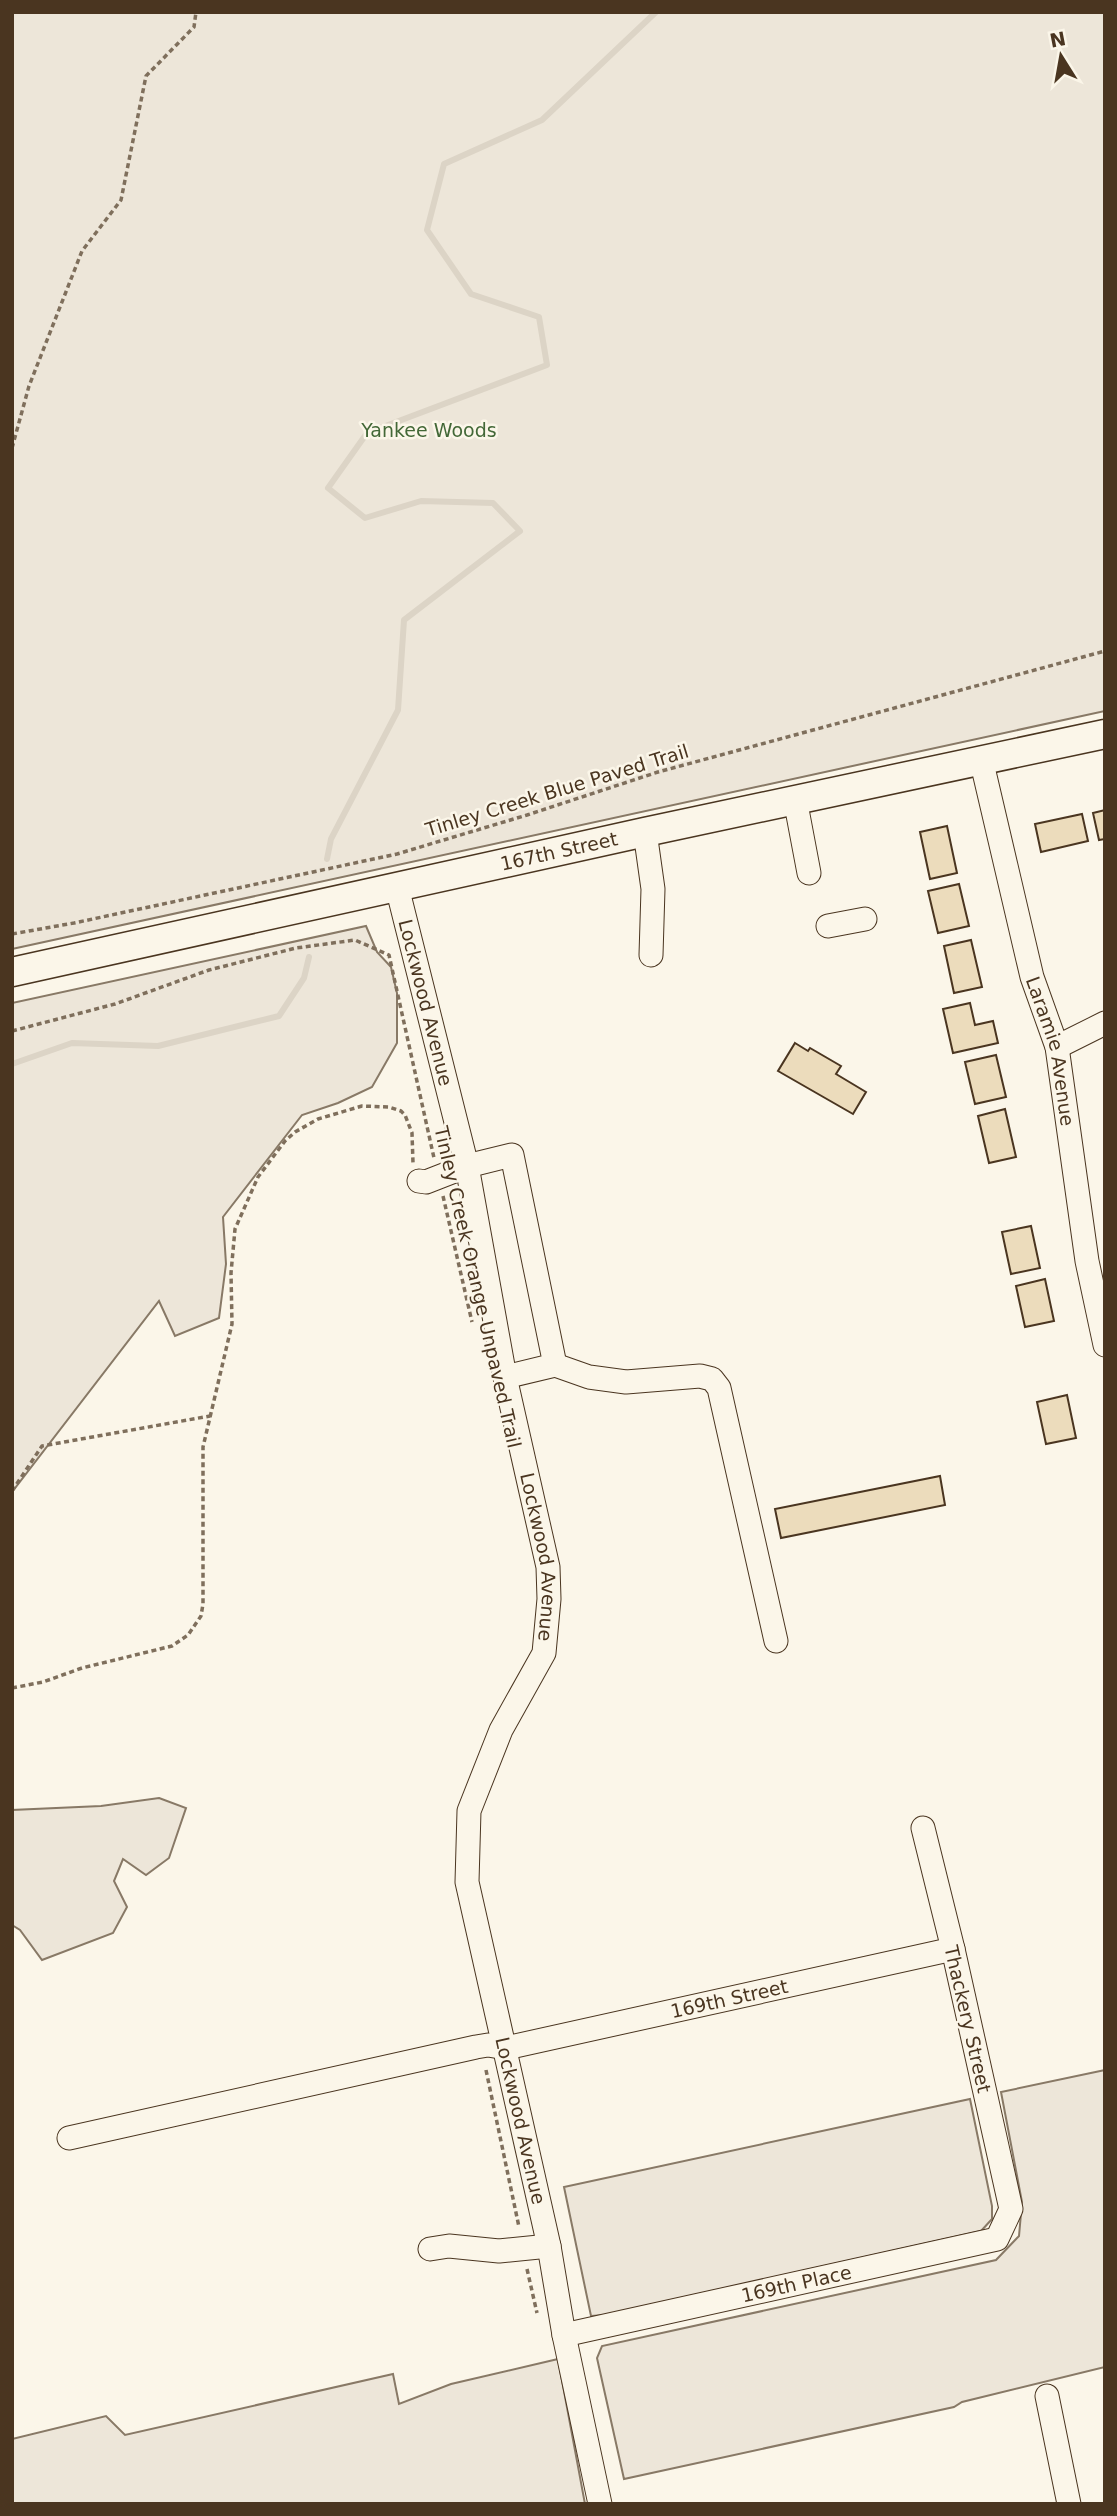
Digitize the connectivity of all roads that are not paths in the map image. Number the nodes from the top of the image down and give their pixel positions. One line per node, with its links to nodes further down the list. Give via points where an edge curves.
1 (1105, 733): 2 (main road, 167th Street)
2 (982, 760): 3 (main road, 167th Street); 12 (street, Laramie Avenue, via 1032,976)
3 (796, 799): 4 (main road, 167th Street); 5 (street)
4 (645, 832): 6 (main road, 167th Street); 9 (street, via 653,889)
5 (808, 873)
6 (397, 887): 10 (main road, 167th Street); 13 (street, Lockwood Avenue)
7 (865, 919): 8 (street)
8 (828, 926)
9 (651, 955)
10 (12, 972)
11 (1105, 1023): 12 (street)
12 (1058, 1046): 15 (street, Laramie Avenue)
13 (467, 1166): 14 (street); 17 (street, via 512,1155); 18 (street, Lockwood Avenue)
14 (429, 1179)
15 (1096, 1259): 16 (street, Laramie Avenue)
16 (1105, 1345)
17 (555, 1365): 18 (street); 19 (street, via 589,1377 626,1382 712,1379 719,1388)
18 (505, 1377): 22 (street, Lockwood Avenue, via 548,1567 550,1599 544,1653 500,1730 469,1811 467,1882)
19 (776, 1641)
20 (923, 1828): 21 (street, Thackery Street)
21 (953, 1949): 22 (street, 169th Street); 24 (street, Thackery Street)
22 (506, 2048): 23 (street, 169th Street, via 476,2047); 25 (street, Lockwood Avenue)
23 (69, 2138)
24 (1010, 2209): 27 (street, 169th Place, via 997,2239)
25 (549, 2246): 26 (street, via 499,2251 449,2246); 27 (street, Lockwood Avenue)
26 (430, 2249)
27 (564, 2335): 29 (street, Lockwood Avenue)
28 (1046, 2396): 30 (street)
29 (600, 2504)
30 (1069, 2504)

